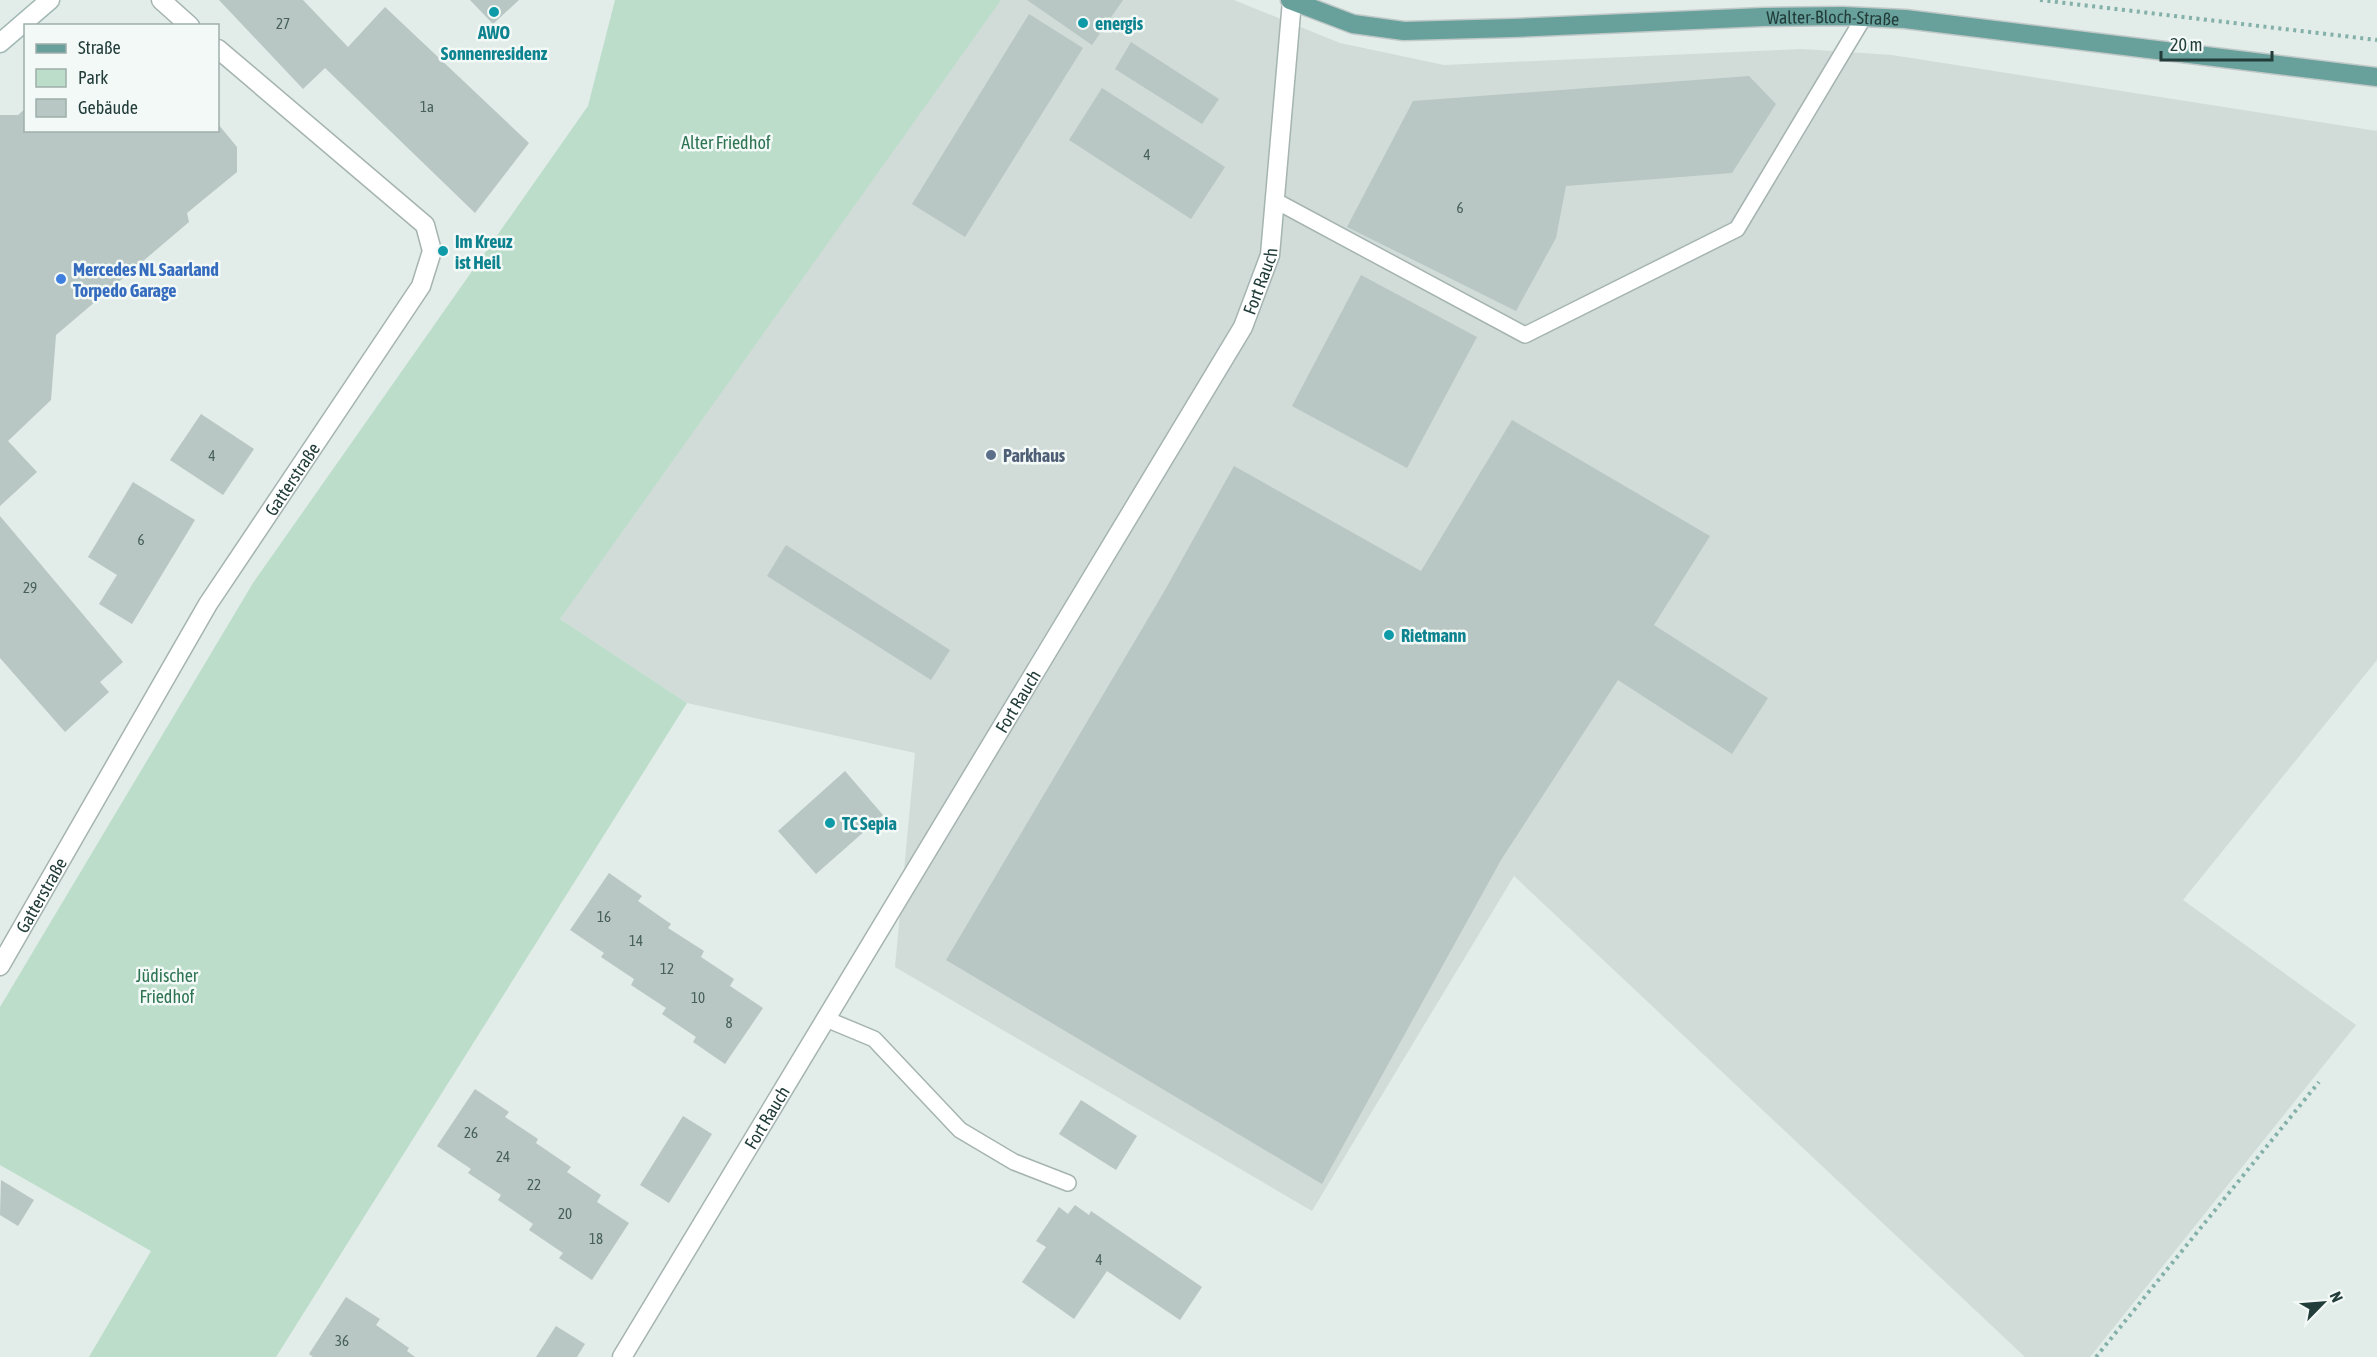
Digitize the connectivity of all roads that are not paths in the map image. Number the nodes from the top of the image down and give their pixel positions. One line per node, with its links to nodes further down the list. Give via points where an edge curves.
1 (50, 0): 6 (street)
2 (160, 0): 5 (street)
3 (1291, 1): 4 (main road, Walter-Bloch-Straße, via 1353,24 1404,31 1763,17); 9 (street, Fort Rauch)
4 (1864, 17): 8 (main road, Walter-Bloch-Straße); 9 (lane, via 1737,229 1525,335)
5 (188, 24)
6 (0, 43)
7 (219, 50): 10 (street, Gatterstraße, via 424,225 432,251 421,286 208,604)
8 (2377, 77)
9 (1276, 201): 11 (street, Fort Rauch, via 1270,255 1243,327)
10 (0, 966)
11 (826, 1019): 12 (lane, via 874,1039 960,1130 1014,1162); 13 (street, Fort Rauch)
12 (1068, 1183)
13 (622, 1357)

